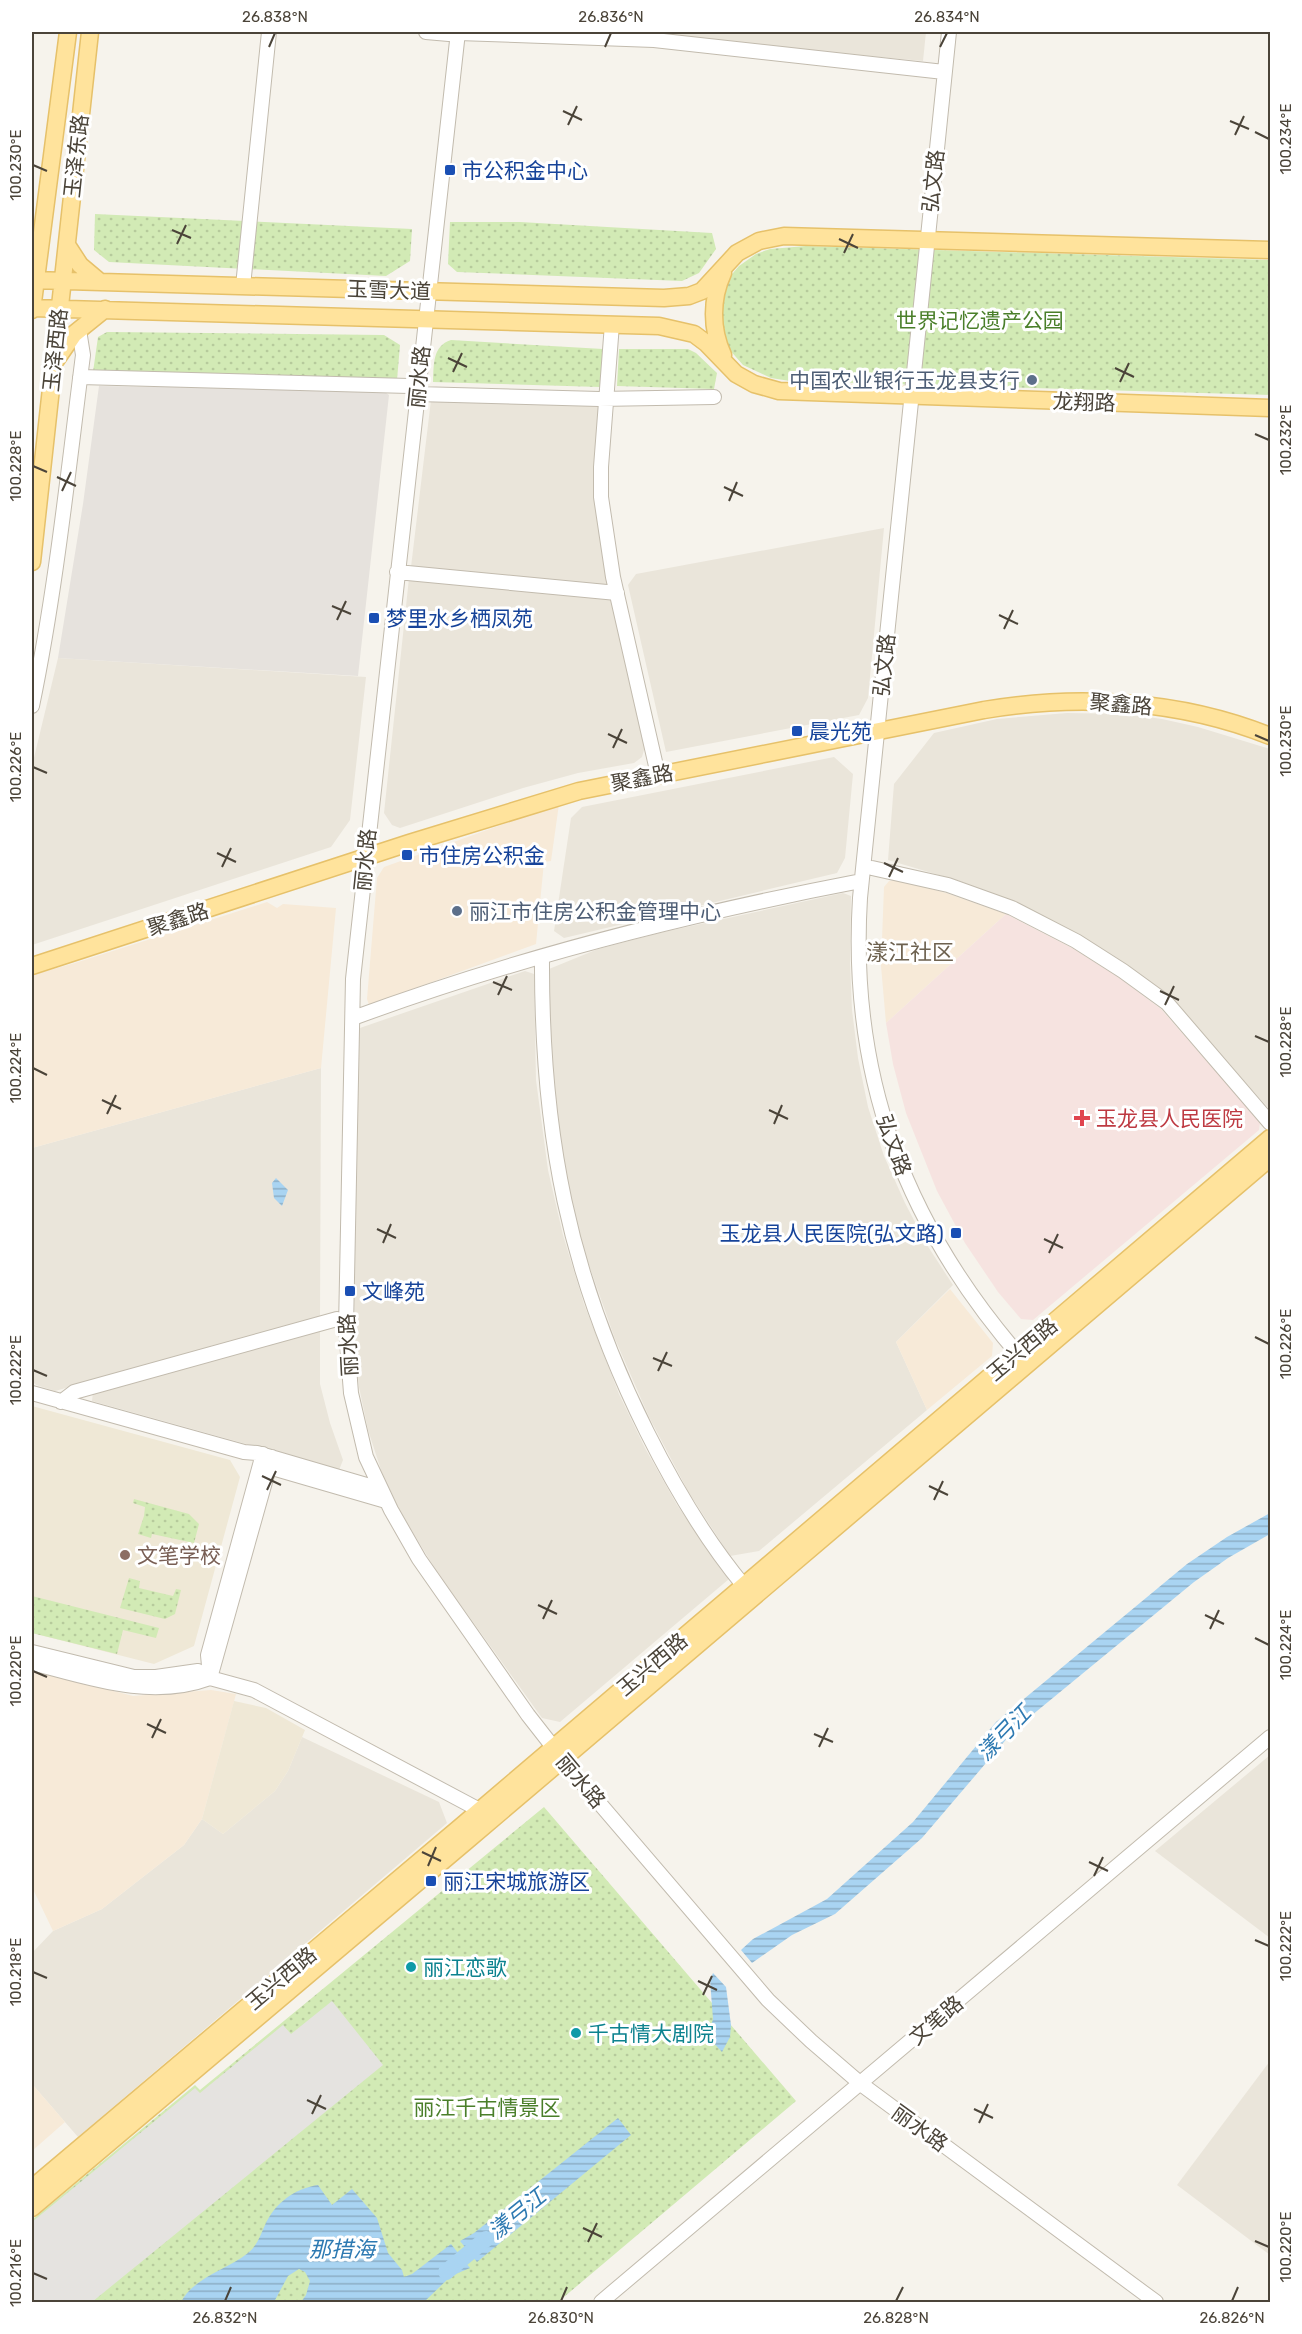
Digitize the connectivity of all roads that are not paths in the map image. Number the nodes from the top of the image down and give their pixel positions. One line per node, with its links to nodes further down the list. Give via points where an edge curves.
1 (68, 32): 12 (main road, 玉泽东路)
2 (90, 32): 11 (main road, 玉泽东路)
3 (269, 32): 18 (street)
4 (426, 32): 7 (street)
5 (948, 32): 9 (street, 弘文路)
6 (957, 32): 10 (street, 弘文路)
7 (454, 33): 8 (street); 19 (street, 丽水路)
8 (630, 35): 9 (street)
9 (944, 72): 10 (street, 弘文路)
10 (932, 239): 13 (main road); 14 (main road, via 775,237 751,245); 31 (street, 弘文路)
11 (67, 245): 16 (main road, 玉泽东路); 17 (main road, via 80,265)
12 (36, 246): 15 (main road, 玉泽东路)
13 (1270, 250)
14 (730, 259): 19 (main road, 玉雪大道, via 702,291 689,296); 26 (main road, via 720,278 714,310 718,342)
15 (33, 280): 16 (main road, 玉雪大道); 20 (main road, 玉泽西路)
16 (63, 280): 17 (main road, 玉雪大道); 21 (main road, 玉泽西路)
17 (99, 281): 18 (main road, 玉雪大道)
18 (243, 286): 19 (main road, 玉雪大道)
19 (425, 291): 23 (street, 丽水路)
20 (32, 309): 21 (main road, 玉雪大道)
21 (60, 309): 22 (main road, 玉雪大道); 27 (main road, 玉泽西路)
22 (105, 309): 23 (main road, 玉雪大道); 25 (main road)
23 (422, 319): 24 (main road, 玉雪大道); 29 (street, 丽水路)
24 (612, 324): 26 (main road, 玉雪大道, via 688,332); 32 (street)
25 (79, 330): 27 (main road); 28 (street, via 83,355)
26 (726, 362): 31 (main road, 龙翔路, via 745,379 779,391)
27 (54, 364): 34 (main road, 玉泽西路)
28 (80, 377): 29 (street); 37 (street, via 54,586)
29 (413, 390): 32 (street); 35 (street, 丽水路); 42 (street, 丽水路)
30 (714, 397): 32 (street)
31 (916, 397): 33 (main road, 龙翔路); 38 (street, 弘文路)
32 (606, 399): 36 (street, via 601,489)
33 (1270, 408)
34 (32, 562)
35 (397, 572): 36 (street); 42 (street, 丽水路)
36 (617, 593): 41 (street)
37 (32, 706)
38 (882, 726): 39 (main road, 聚鑫路, via 1004,698 1074,692 1177,701); 40 (main road, 聚鑫路, via 1005,707 1091,701 1175,710); 41 (main road, 聚鑫路); 42 (main road, 聚鑫路, via 579,791); 43 (street, 弘文路); 44 (street, 弘文路)
39 (1270, 726)
40 (1270, 736)
41 (656, 766): 42 (main road, 聚鑫路, via 576,782)
42 (362, 854): 45 (main road, 聚鑫路); 47 (main road, 聚鑫路); 48 (street, 丽水路); 52 (street, 丽水路, via 344,979)
43 (872, 868): 49 (street, via 927,879 991,900 1052,928 1107,961 1167,1003); 53 (street, 弘文路, via 867,921 868,989 874,1041 892,1118 943,1233)
44 (861, 881): 46 (street, via 734,907); 53 (street, 弘文路, via 858,944 862,1016 870,1069 892,1145 916,1202 946,1255 979,1306)
45 (32, 957)
46 (542, 957): 48 (street); 58 (street, via 549,1108 563,1200 580,1267 619,1372 653,1445 711,1542)
47 (32, 966)
48 (353, 1018): 57 (street, 丽水路, via 346,1350 360,1436)
49 (1270, 1123)
50 (1270, 1138): 53 (main road, 玉兴西路)
51 (1270, 1158): 53 (main road, 玉兴西路)
52 (337, 1319): 55 (street, via 74,1392); 57 (street, 丽水路, via 346,1416 358,1460)
53 (1026, 1356): 58 (main road, 玉兴西路); 63 (main road, 玉兴西路)
54 (32, 1394): 55 (street)
55 (61, 1402): 56 (street)
56 (266, 1461): 57 (street); 61 (street, via 208,1655)
57 (378, 1493): 63 (street, 丽水路, via 434,1582)
58 (744, 1586): 63 (main road, 玉兴西路)
59 (32, 1652): 61 (street, via 124,1675 156,1677 198,1671)
60 (32, 1663): 61 (street, via 133,1688)
61 (210, 1678): 64 (street, via 254,1690)
62 (1270, 1737): 65 (street, 文笔路)
63 (555, 1757): 64 (main road, 玉兴西路); 65 (street, 丽水路, via 768,2000)
64 (487, 1814): 66 (main road, 玉兴西路); 67 (main road, 玉兴西路)
65 (857, 2087): 68 (street, 文笔路); 69 (street, 丽水路); 70 (street, 丽水路)
66 (32, 2188)
67 (32, 2208)
68 (601, 2302)
69 (1141, 2302)
70 (1156, 2302)

